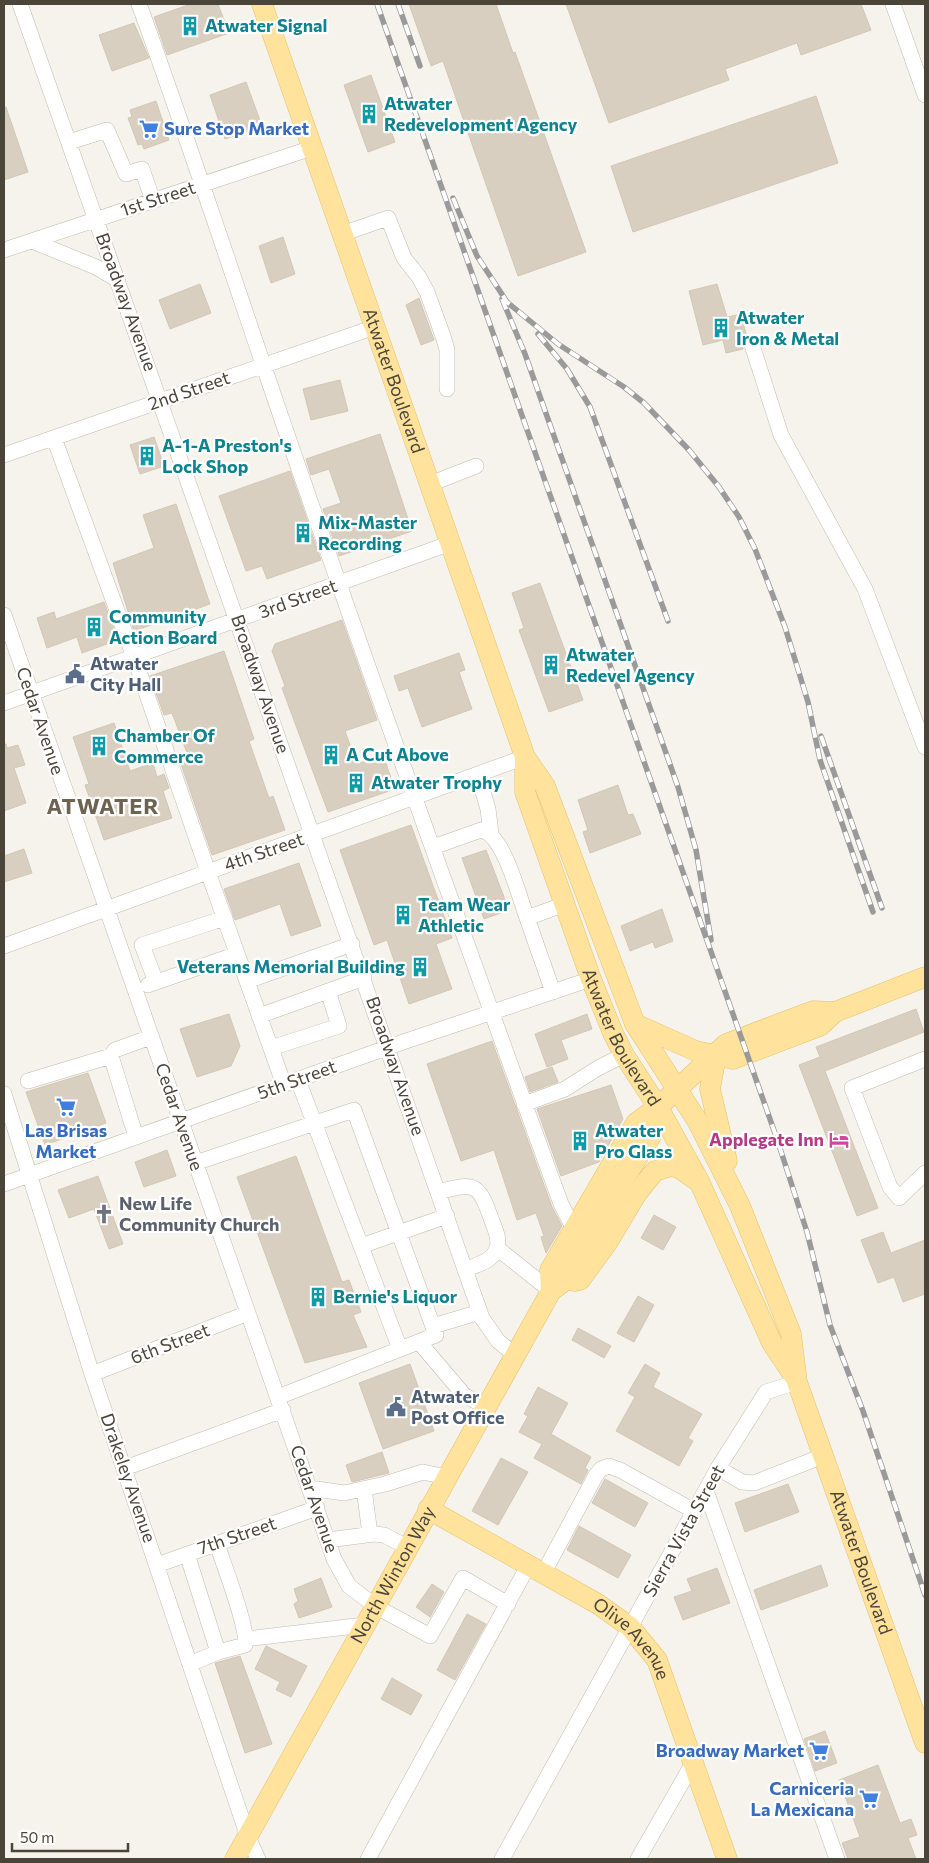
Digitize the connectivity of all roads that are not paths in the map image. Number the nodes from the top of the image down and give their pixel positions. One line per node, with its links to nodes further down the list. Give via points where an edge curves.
1 (20, 4): 6 (street, Broadway Avenue)
2 (139, 4): 8 (street)
3 (262, 4): 7 (main road, Atwater Boulevard)
4 (893, 4): 5 (street)
5 (925, 95)
6 (69, 142): 9 (street, via 107,130 126,174 142,169); 10 (street, Broadway Avenue)
7 (312, 148): 8 (street, 1st Street); 11 (main road, Atwater Boulevard)
8 (204, 184): 9 (street, 1st Street); 17 (street)
9 (154, 200): 10 (street, 1st Street)
10 (96, 220): 12 (street, 1st Street); 14 (street, Broadway Avenue)
11 (342, 234): 15 (main road, Atwater Boulevard); 18 (street, via 388,218 404,258 427,292 443,336 447,350)
12 (32, 241): 13 (street, 1st Street); 14 (street, via 96,267)
13 (4, 250)
14 (118, 280): 19 (street, Broadway Avenue)
15 (375, 327): 17 (street, 2nd Street); 23 (main road, Atwater Boulevard)
16 (752, 346): 31 (street, via 781,435 865,589)
17 (263, 365): 19 (street, 2nd Street); 25 (street)
18 (447, 389)
19 (161, 401): 20 (street, 2nd Street); 27 (street, Broadway Avenue)
20 (54, 438): 21 (street, 2nd Street); 28 (street)
21 (4, 455)
22 (476, 466): 23 (street)
23 (430, 484): 24 (main road, Atwater Boulevard)
24 (451, 543): 25 (street, 3rd Street); 32 (main road, Atwater Boulevard)
25 (339, 584): 27 (street, 3rd Street); 34 (street)
26 (4, 615): 29 (street, Cedar Avenue)
27 (238, 620): 28 (street, 3rd Street); 35 (street, Broadway Avenue)
28 (134, 657): 29 (street, 3rd Street); 38 (street)
29 (31, 694): 30 (street, 3rd Street); 40 (street, Cedar Avenue)
30 (4, 703)
31 (925, 747)
32 (525, 757): 33 (street, 4th Street); 39 (main road, Atwater Boulevard, via 525,792); 56 (main road, Atwater Boulevard, via 545,786)
33 (478, 774): 34 (street, 4th Street); 36 (street)
34 (414, 798): 35 (street, 4th Street); 37 (street)
35 (313, 834): 38 (street, 4th Street); 43 (street, Broadway Avenue)
36 (491, 834): 37 (street, via 481,830); 42 (street, via 500,846)
37 (433, 847): 54 (street)
38 (208, 872): 40 (street, 4th Street); 41 (street)
39 (565, 904): 42 (street); 48 (main road, Atwater Boulevard)
40 (106, 908): 44 (street, 4th Street); 51 (street, Cedar Avenue)
41 (225, 918): 45 (street); 50 (street, via 142,945)
42 (527, 918): 53 (street)
43 (352, 944): 47 (street, Broadway Avenue); 49 (street)
44 (4, 946)
45 (237, 954): 49 (street); 50 (street)
46 (925, 977): 62 (main road, via 835,1012 813,1011 726,1044)
47 (364, 978): 52 (street); 59 (street, Broadway Avenue)
48 (591, 979): 53 (street, 5th Street); 60 (main road, Atwater Boulevard)
49 (247, 981): 55 (street)
50 (156, 982): 51 (street)
51 (134, 990): 57 (street, Cedar Avenue)
52 (328, 991): 55 (street); 58 (street, via 339,1026)
53 (553, 992): 54 (street, 5th Street)
54 (491, 1014): 59 (street, 5th Street); 68 (street)
55 (259, 1016): 58 (street)
56 (635, 1024): 62 (main road, via 678,1044); 66 (main road, Atwater Boulevard)
57 (151, 1037): 61 (street, via 120,1048); 70 (street, Cedar Avenue)
58 (271, 1048): 65 (street)
59 (388, 1048): 65 (street, 5th Street); 78 (street, Broadway Avenue)
60 (624, 1055): 68 (street, via 565,1089); 69 (main road, Atwater Boulevard)
61 (111, 1056): 64 (street); 72 (street)
62 (716, 1056): 66 (main road); 79 (main road, via 710,1089)
63 (925, 1059): 74 (street, via 852,1088 890,1187 899,1198)
64 (28, 1081)
65 (291, 1082): 70 (street, 5th Street); 71 (street)
66 (677, 1088): 69 (main road); 79 (main road, Atwater Boulevard)
67 (4, 1094): 75 (street, Drakeley Avenue)
68 (524, 1104): 81 (street, via 561,1204)
69 (658, 1107): 76 (main road, Atwater Boulevard); 81 (main road, North Winton Way, via 636,1123); 86 (main road, North Winton Way, via 651,1136)
70 (180, 1122): 72 (street, 5th Street); 73 (street, Cedar Avenue)
71 (314, 1124): 73 (street); 82 (street, via 354,1110); 83 (street)
72 (136, 1137): 75 (street, 5th Street)
73 (195, 1163): 88 (street, Cedar Avenue)
74 (925, 1173)
75 (30, 1174): 77 (street, 5th Street); 93 (street, Drakeley Avenue)
76 (699, 1181): 86 (main road, via 672,1166 655,1171 580,1280); 94 (main road, Atwater Boulevard, via 772,1343)
77 (4, 1184)
78 (439, 1192): 80 (street, Broadway Avenue); 84 (street, via 462,1185 473,1187 482,1194 497,1234)
79 (734, 1193): 94 (main road, Atwater Boulevard, via 791,1334)
80 (447, 1216): 82 (street); 85 (street, Broadway Avenue)
81 (574, 1229): 86 (main road, North Winton Way, via 550,1270)
82 (399, 1233): 83 (street); 89 (street)
83 (361, 1246): 91 (street)
84 (497, 1248): 85 (street, via 489,1260); 86 (street)
85 (466, 1269): 87 (street, Broadway Avenue)
86 (559, 1285): 92 (main road, North Winton Way)
87 (480, 1312): 89 (street); 92 (street, Broadway Avenue, via 498,1341)
88 (248, 1313): 93 (street, 6th Street); 95 (street, Cedar Avenue)
89 (435, 1331): 90 (street)
90 (419, 1342): 91 (street); 96 (street, via 464,1395)
91 (400, 1349): 95 (street)
92 (515, 1355): 96 (main road, North Winton Way)
93 (92, 1374): 98 (street, Drakeley Avenue)
94 (797, 1382): 97 (main road, Atwater Boulevard); 99 (street, Sierra Vista Street, via 766,1392)
95 (280, 1404): 98 (street); 101 (street, Cedar Avenue)
96 (486, 1407): 100 (main road, North Winton Way)
97 (824, 1456): 99 (street, via 754,1483 742,1482); 121 (main road, Atwater Boulevard)
98 (125, 1468): 112 (street, Drakeley Avenue)
99 (718, 1468): 103 (street, Sierra Vista Street)
100 (446, 1477): 102 (street, via 423,1472); 105 (main road, North Winton Way)
101 (310, 1488): 102 (street, via 344,1493); 104 (street, Cedar Avenue)
102 (364, 1489): 107 (street)
103 (706, 1491): 106 (street, Sierra Vista Street); 130 (street)
104 (317, 1508): 108 (street, Cedar Avenue); 109 (street, 7th Street)
105 (428, 1509): 110 (main road, North Winton Way); 113 (main road, Olive Avenue)
106 (694, 1511): 113 (street, via 609,1466 596,1475); 117 (street, Sierra Vista Street)
107 (370, 1534): 108 (street); 110 (street, via 384,1535)
108 (328, 1540): 115 (street, Cedar Avenue, via 349,1586)
109 (216, 1544): 111 (street, 7th Street); 118 (street)
110 (407, 1547): 115 (main road, North Winton Way)
111 (187, 1554): 112 (street, 7th Street); 119 (street)
112 (157, 1564): 120 (street, Drakeley Avenue)
113 (536, 1570): 114 (street); 117 (main road, Olive Avenue, via 598,1604)
114 (508, 1604): 115 (street, Cedar Avenue, via 462,1578 430,1636); 126 (street)
115 (375, 1606): 116 (main road, North Winton Way)
116 (364, 1625): 118 (street); 123 (main road, North Winton Way)
117 (630, 1627): 122 (main road, Olive Avenue, via 657,1660); 127 (street, Sierra Vista Street)
118 (246, 1639): 119 (street, via 245,1645)
119 (218, 1652): 120 (street)
120 (190, 1664): 123 (street, Drakeley Avenue)
121 (925, 1743)
122 (692, 1763): 128 (street); 129 (main road, Olive Avenue)
123 (248, 1837): 124 (main road, North Winton Way); 125 (street, Drakeley Avenue)
124 (236, 1859)
125 (258, 1859)
126 (368, 1859)
127 (502, 1859)
128 (638, 1859)
129 (726, 1859)
130 (837, 1859)

